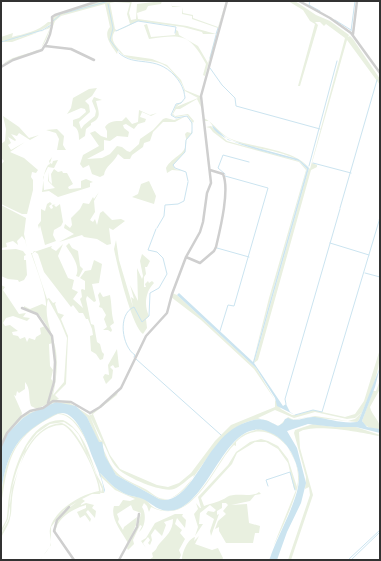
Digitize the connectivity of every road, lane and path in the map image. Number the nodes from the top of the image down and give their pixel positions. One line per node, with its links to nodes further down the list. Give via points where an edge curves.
1 (98, 1): 6 (street, via 52,17)
2 (227, 1): 10 (street, via 201,96)
3 (299, 1): 5 (street)
4 (357, 1): 5 (street)
5 (353, 34): 9 (street)
6 (45, 46): 7 (street, via 71,49); 8 (street, via 40,51)
7 (94, 60)
8 (1, 67)
9 (380, 73)
10 (210, 170): 11 (street, via 211,183 203,222 197,240); 11 (street, via 223,174 225,179 216,247 200,264)
11 (186, 257): 13 (street, via 167,313 146,336 121,388 90,413 75,403 64,400 55,400)
12 (22, 308): 13 (street, via 38,314 52,336 54,382)
13 (48, 404): 14 (street, via 21,417 7,433)
14 (1, 446)
15 (69, 507): 17 (street, via 58,520 54,531)
16 (139, 514): 18 (street, via 137,527)
17 (74, 560)
18 (119, 560)

